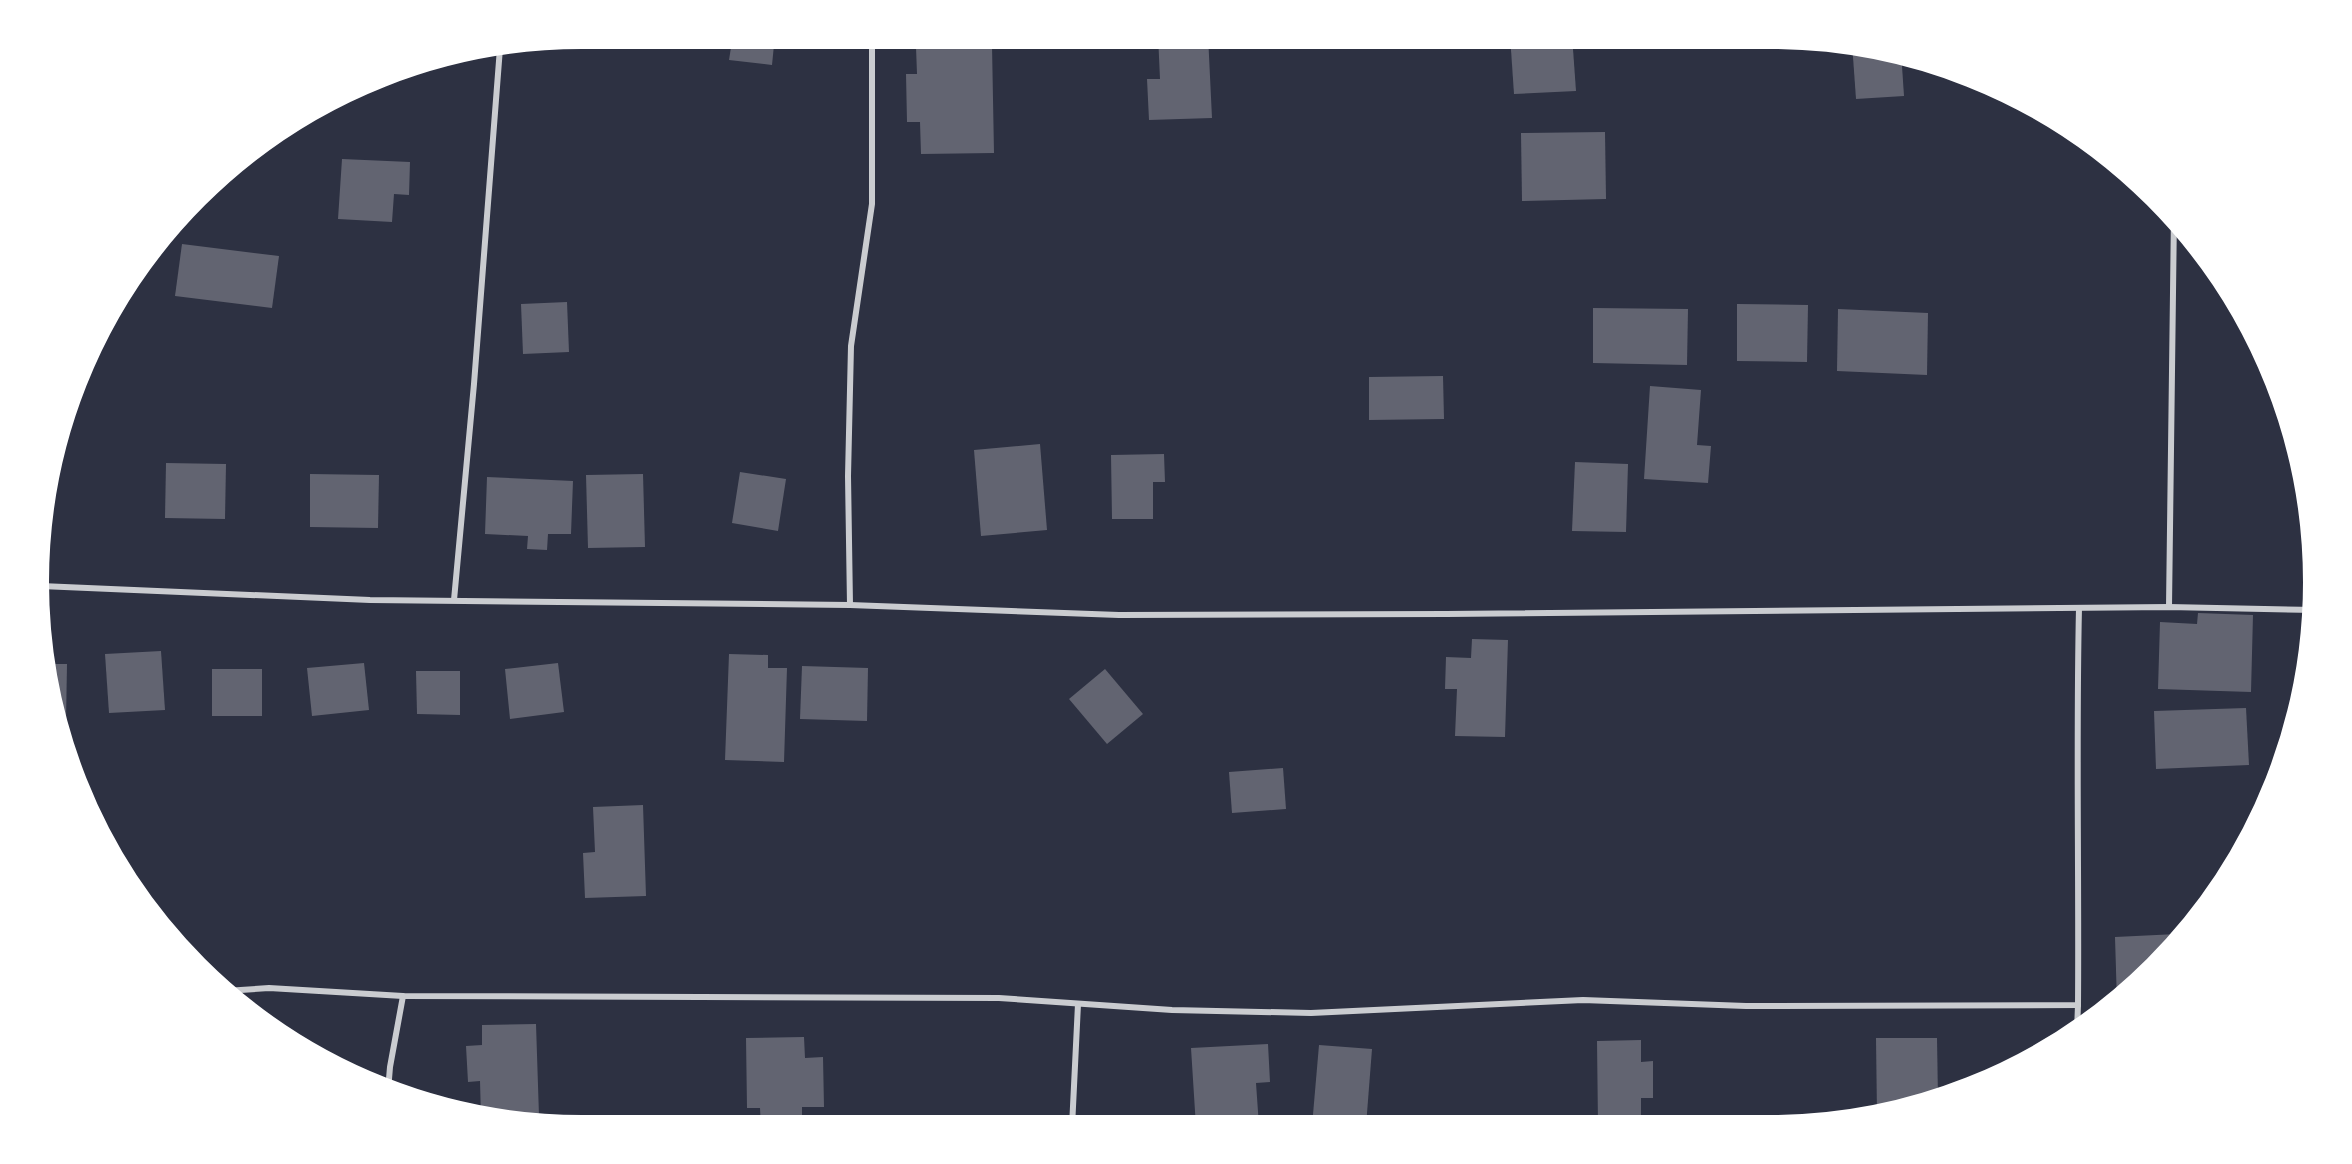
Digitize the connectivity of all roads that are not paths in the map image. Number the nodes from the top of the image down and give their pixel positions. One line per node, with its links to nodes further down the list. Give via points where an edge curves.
1 (873, 45): 6 (street, via 872,204 851,346)
2 (500, 52): 5 (street)
3 (2174, 228): 7 (street)
4 (45, 586): 5 (street)
5 (454, 600): 6 (street)
6 (850, 605): 8 (street, via 1119,615)
7 (2169, 607): 8 (street); 9 (street)
8 (2079, 608): 13 (street)
9 (2306, 610)
10 (233, 990): 11 (street, via 269,988)
11 (403, 996): 12 (street, via 987,998); 15 (street)
12 (1078, 1004): 13 (street, via 1311,1012 1583,1000 1746,1006); 16 (street)
13 (2078, 1005): 14 (street)
14 (2077, 1022)
15 (389, 1083)
16 (1072, 1119)

